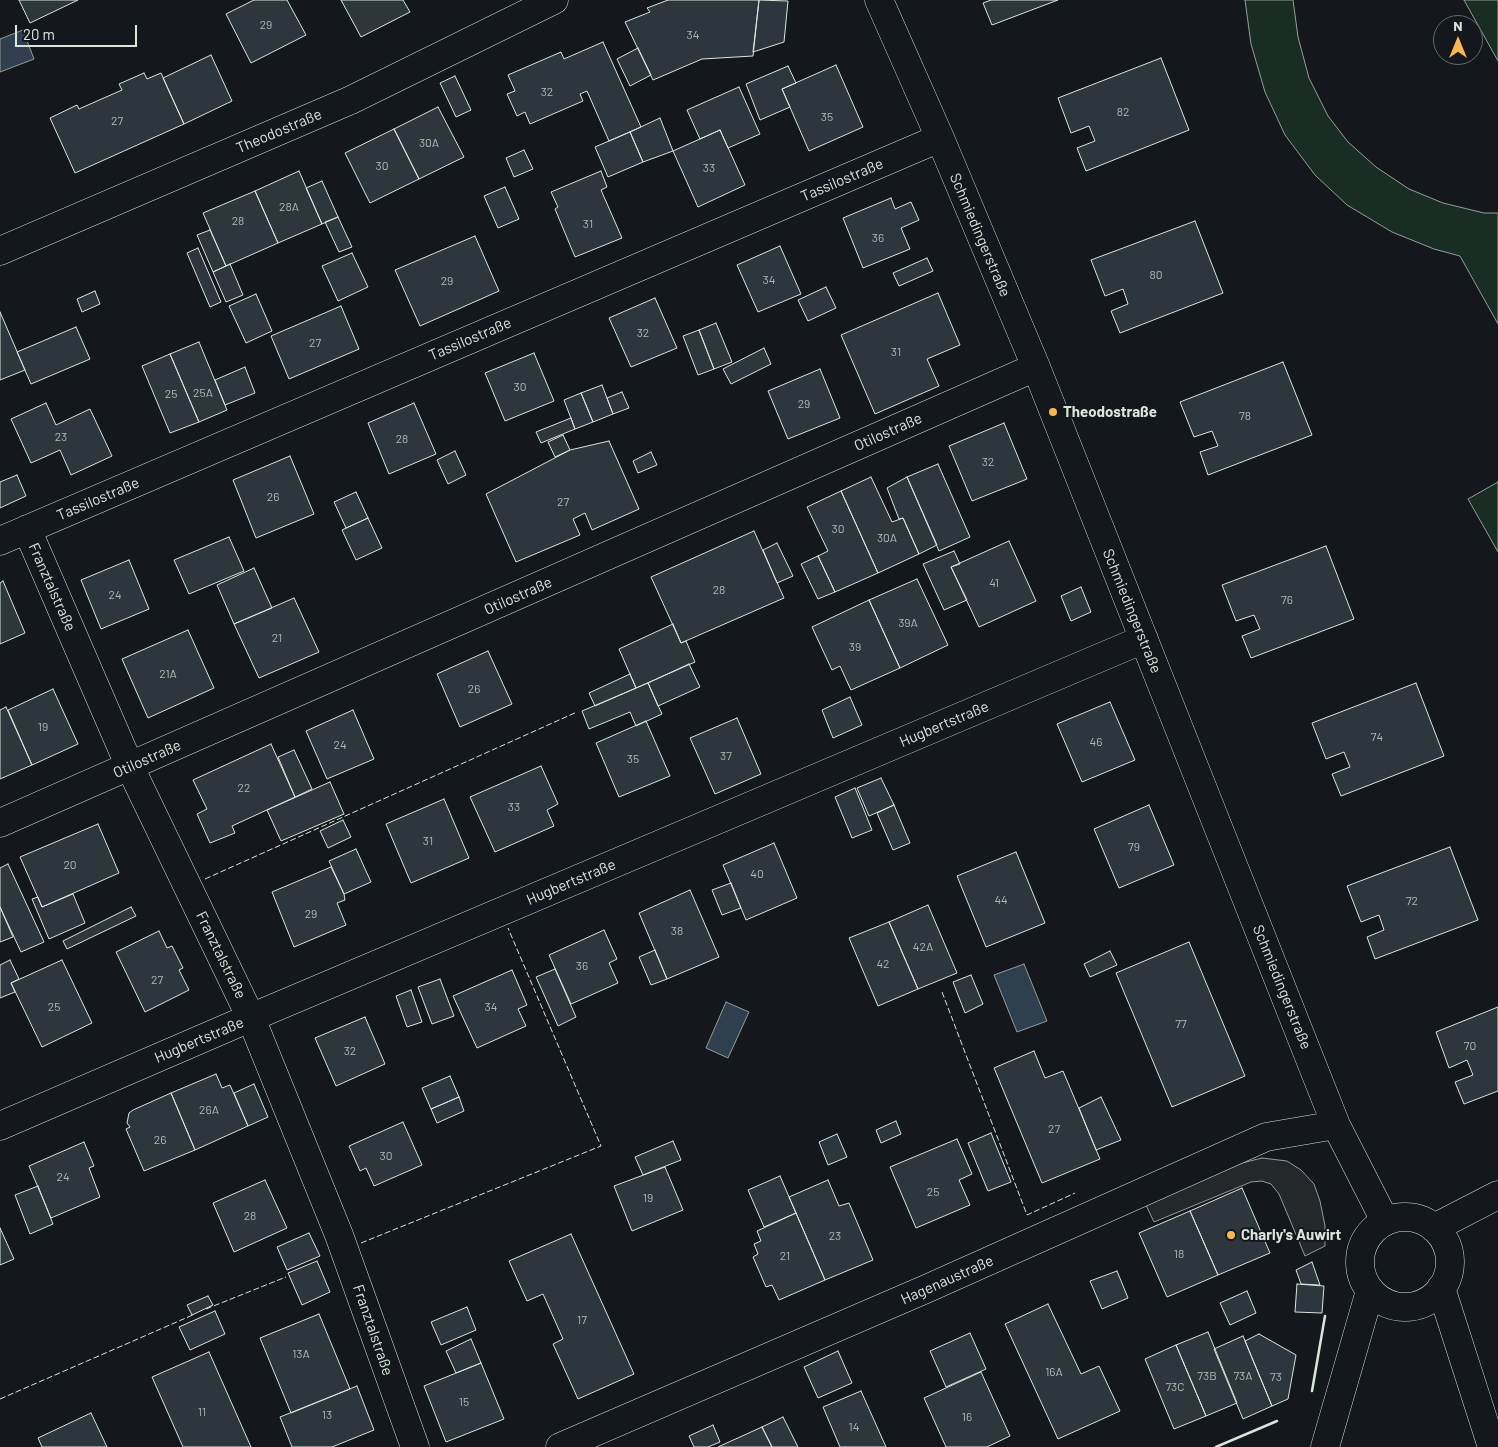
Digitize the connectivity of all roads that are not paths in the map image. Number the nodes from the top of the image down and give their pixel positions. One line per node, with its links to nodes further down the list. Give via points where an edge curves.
1 (554, 0): 4 (street, Theodostraße, via 351,100)
2 (879, 0): 3 (street, Schmiedingerstraße)
3 (940, 138): 5 (street, Schmiedingerstraße); 6 (street, Tassilostraße)
4 (0, 250)
5 (1036, 368): 8 (street, Schmiedingerstraße); 9 (street, Otilostraße)
6 (27, 529): 7 (street, Tassilostraße); 9 (street, Franztalstraße)
7 (0, 540)
8 (1144, 639): 11 (street, Hugbertstraße); 12 (street, Schmiedingerstraße)
9 (130, 767): 10 (street, Otilostraße); 11 (street, Franztalstraße)
10 (0, 824)
11 (251, 1018): 13 (street, Hugbertstraße); 19 (street, Franztalstraße, via 339,1235)
12 (1336, 1125): 15 (street, Schmiedingerstraße); 20 (street, Hagenaustraße, via 1266,1137)
13 (0, 1126)
14 (1498, 1195): 16 (street)
15 (1385, 1221): 16 (street, via 1410,1217 1423,1220); 18 (street, via 1365,1239 1360,1252 1363,1280)
16 (1434, 1228): 17 (street, via 1443,1238 1450,1263)
17 (1441, 1288): 18 (street, via 1432,1298 1406,1307 1393,1305); 22 (street)
18 (1370, 1291): 21 (street)
19 (415, 1447)
20 (560, 1447)
21 (1325, 1447)
22 (1492, 1447)

